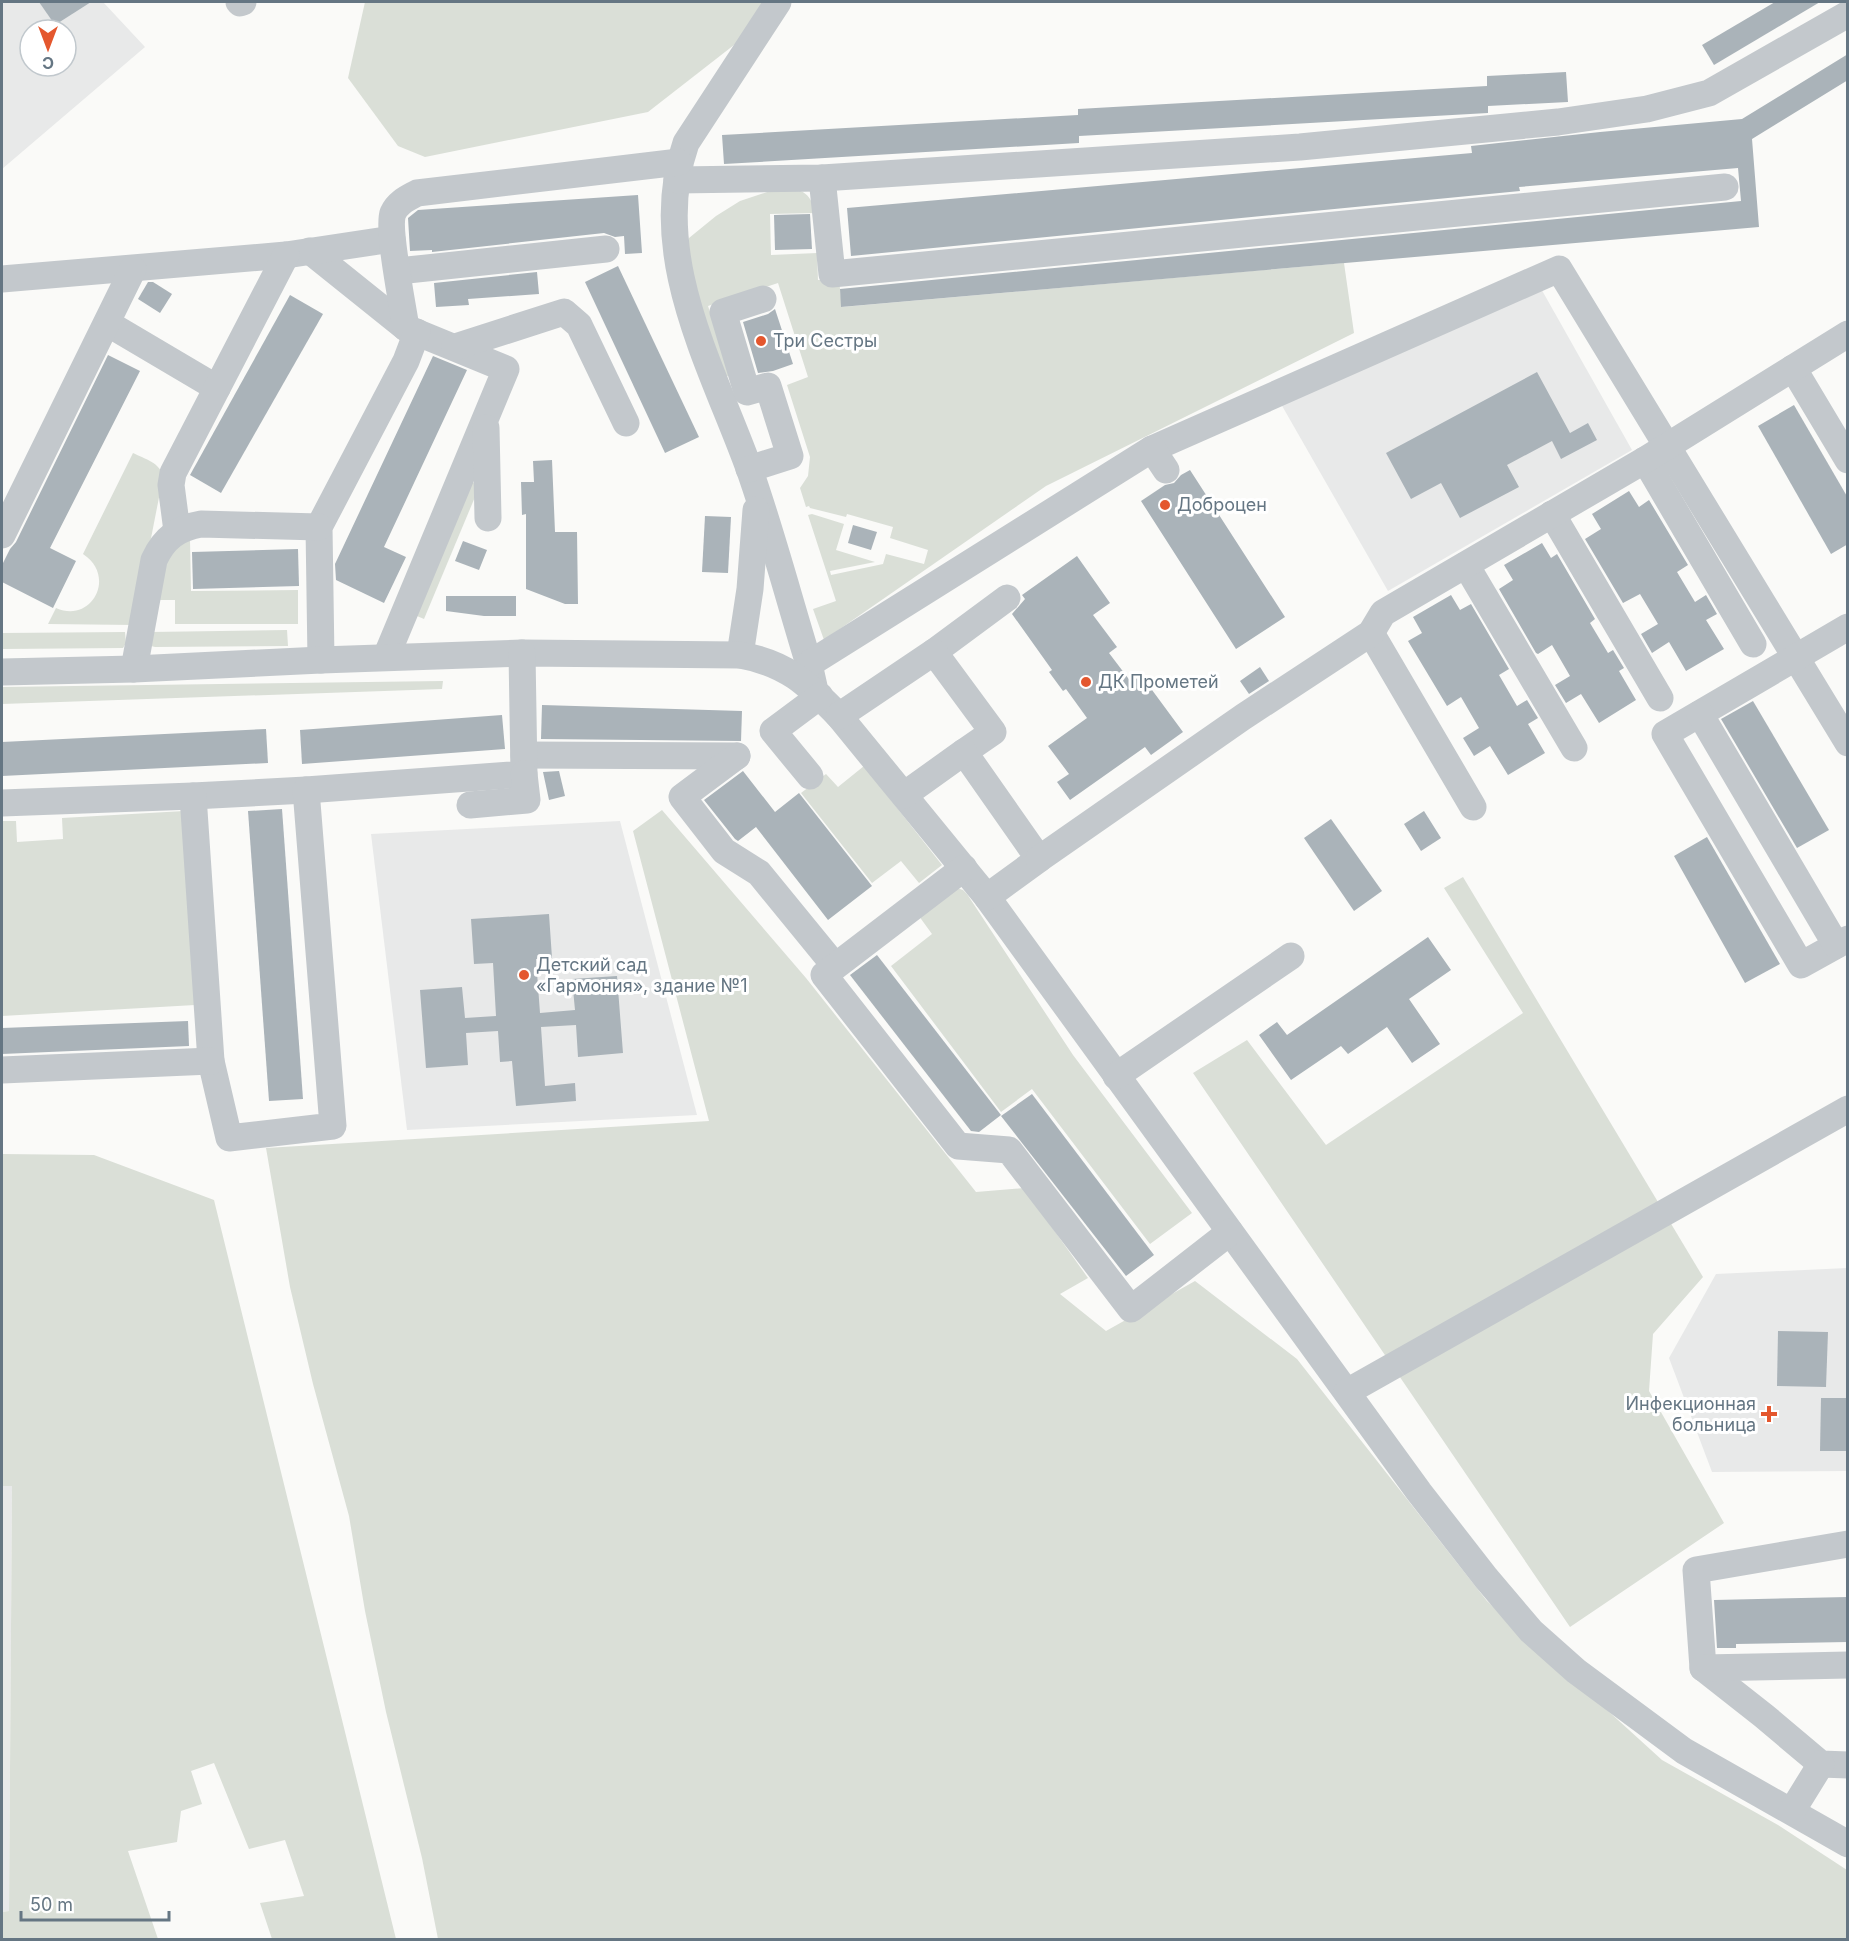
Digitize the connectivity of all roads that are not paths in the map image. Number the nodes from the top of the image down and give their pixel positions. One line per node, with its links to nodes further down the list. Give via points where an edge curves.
1 (778, 2): 3 (street, via 686,143)
2 (1848, 15): 4 (street, via 1709,93 1647,109 1558,122 1300,147)
3 (678, 171): 4 (street); 6 (street, via 417,193 401,202 392,214); 24 (street, via 674,194 675,250 692,321)
4 (822, 178): 5 (street, via 832,274)
5 (1725, 187)
6 (392, 239): 8 (street); 10 (street)
7 (606, 249): 10 (street)
8 (298, 253): 9 (street); 14 (street); 18 (street)
9 (133, 269): 11 (street); 13 (street)
10 (398, 271): 14 (street)
11 (2, 279)
12 (763, 299): 24 (street, via 723,312 747,392 768,386 790,456)
13 (107, 323): 18 (street); 28 (street)
14 (412, 330): 16 (street); 29 (street, via 406,360)
15 (1844, 345): 17 (street)
16 (455, 347): 19 (street, via 506,369); 20 (street, via 564,312 579,325)
17 (1793, 368): 21 (street); 23 (street)
18 (217, 388): 30 (street, via 173,473)
19 (486, 417): 27 (street); 39 (street)
20 (626, 423)
21 (1667, 445): 22 (street); 40 (street); 42 (street, via 1559,269 1159,459)
22 (1645, 460): 26 (street); 35 (street)
23 (1848, 460)
24 (749, 469): 25 (street)
25 (758, 495): 38 (street); 42 (street)
26 (1552, 514): 31 (street); 46 (street)
27 (488, 518)
28 (4, 527)
29 (319, 528): 30 (street, via 201,524); 41 (street)
30 (177, 531): 43 (street, via 154,560)
31 (1466, 565): 34 (street, via 1383,613); 51 (street)
32 (1007, 598): 36 (street)
33 (1848, 627): 40 (street)
34 (1371, 633): 60 (street); 61 (street)
35 (1753, 644)
36 (934, 652): 49 (street); 52 (street, via 993,732)
37 (522, 653): 38 (street); 39 (street); 53 (street)
38 (740, 655): 45 (street, via 783,668)
39 (386, 657): 41 (street)
40 (1796, 657): 47 (street); 48 (street)
41 (321, 660): 43 (street)
42 (809, 663): 45 (street)
43 (134, 669): 44 (street)
44 (2, 672)
45 (817, 693): 49 (street); 54 (street, via 773,731)
46 (1660, 698)
47 (1839, 711): 50 (street)
48 (1700, 714): 64 (street); 64 (street, via 1665,734 1801,964)
49 (839, 716): 56 (street)
50 (1848, 743)
51 (1574, 748)
52 (964, 752): 56 (street); 61 (street)
53 (524, 764): 55 (street); 59 (street, via 527,800); 66 (street, via 736,756 682,797 724,851 759,873)
54 (810, 776)
55 (306, 790): 57 (street); 67 (street, via 333,1126 229,1138)
56 (904, 795): 62 (street)
57 (193, 796): 58 (street); 67 (street)
58 (2, 803)
59 (470, 805)
60 (1473, 807)
61 (1039, 859): 63 (street)
62 (964, 868): 63 (street); 66 (street)
63 (987, 897): 69 (street)
64 (1842, 942)
65 (1290, 956): 69 (street)
66 (835, 966): 71 (street, via 824,975 958,1146 1009,1150 1131,1309)
67 (211, 1061): 68 (street)
68 (2, 1070)
69 (1116, 1076): 71 (street)
70 (1848, 1109): 72 (street)
71 (1230, 1232): 72 (street)
72 (1347, 1392): 78 (street, via 1419,1492 1530,1631 1576,1671 1684,1751)
73 (1848, 1544): 75 (street, via 1696,1570)
74 (1848, 1665): 75 (street)
75 (1703, 1668): 76 (street)
76 (1821, 1764): 77 (street); 78 (street)
77 (1848, 1765)
78 (1792, 1811): 79 (street)
79 (1848, 1844)

